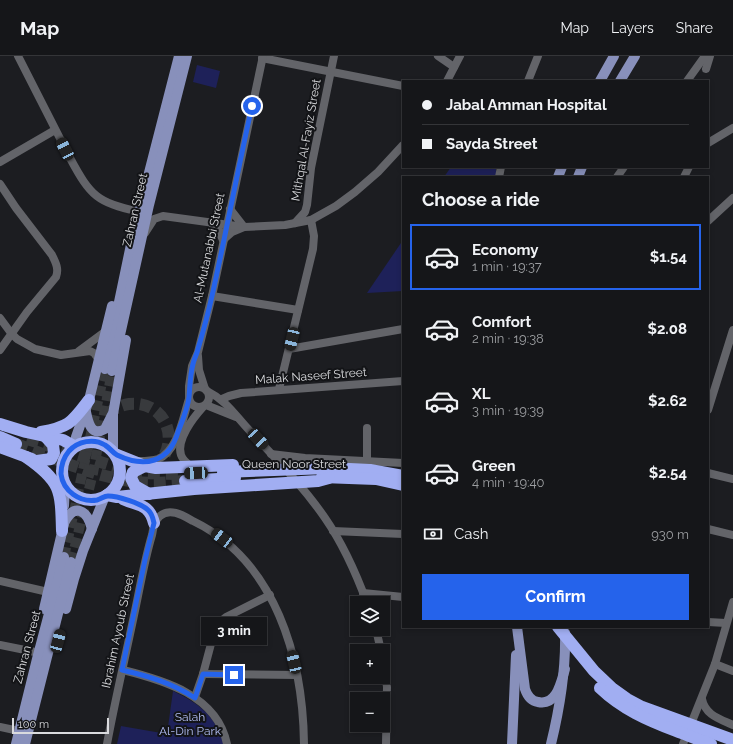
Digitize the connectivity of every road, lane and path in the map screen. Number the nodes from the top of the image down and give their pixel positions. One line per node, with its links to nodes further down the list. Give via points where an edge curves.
1 (179, 56): 30 (main road, Zahran Street)
2 (187, 56): 37 (main road, Zahran Street)
3 (334, 56): 15 (street, Mithqal Al-Fayiz Street)
4 (438, 56): 13 (street)
5 (460, 56): 13 (street)
6 (538, 56): 17 (street)
7 (614, 56): 18 (main road)
8 (635, 56): 19 (main road)
9 (705, 56): 20 (street)
10 (710, 56): 14 (street)
11 (20, 57): 23 (street)
12 (263, 57): 15 (street); 29 (street, Al-Mutanabbi Street)
13 (454, 67): 16 (street)
14 (706, 69)
15 (330, 72): 21 (street); 35 (street, Mithqal Al-Fayiz Street, via 311,168 306,209)
16 (448, 80)
17 (528, 80)
18 (601, 80)
19 (621, 80)
20 (688, 80)
21 (402, 86)
22 (733, 128): 24 (street)
23 (55, 130): 26 (street); 30 (street, via 78,174 92,193 110,204)
24 (709, 142)
25 (402, 146): 32 (street, via 355,192)
26 (0, 162)
27 (0, 184): 46 (street, via 52,256 57,267 56,277)
28 (733, 198): 31 (street)
29 (230, 209): 34 (street, Al-Mutanabbi Street); 36 (street)
30 (139, 212): 37 (main road, Zahran Street)
31 (709, 219)
32 (310, 220): 35 (street); 41 (street, via 314,242)
33 (210, 222): 34 (street); 37 (street, via 170,216 158,217); 38 (street, via 218,229)
34 (226, 224): 36 (street); 38 (street, Al-Mutanabbi Street)
35 (294, 224): 36 (street)
36 (244, 227): 38 (street, via 232,232)
37 (138, 236): 39 (main road, Zahran Street); 39 (main road, Zahran Street, via 109,370); 45 (main road, via 125,253)
38 (224, 240): 40 (street, Al-Mutanabbi Street)
39 (137, 258): 61 (main road, via 135,291)
40 (212, 296): 41 (street); 50 (street, Al-Mutanabbi Street)
41 (298, 310): 47 (street)
42 (0, 318): 46 (street)
43 (402, 329): 47 (street)
44 (733, 330): 59 (street)
45 (106, 331): 49 (street); 51 (main road)
46 (11, 333): 48 (street); 49 (street, via 23,343 45,352 61,355)
47 (289, 349): 53 (street)
48 (0, 350)
49 (79, 352): 51 (street, via 93,352)
50 (198, 352): 54 (street, via 199,370); 55 (street, via 190,379)
51 (99, 360): 56 (main road)
52 (402, 381): 53 (street, Malak Naseef Street)
53 (279, 389): 57 (street, Malak Naseef Street, via 241,393)
54 (206, 390): 55 (street, via 197,387 192,390); 57 (street); 58 (street, via 210,398)
55 (189, 397): 58 (street, via 194,406); 76 (street, via 176,440 170,449 164,456)
56 (89, 400): 60 (main road); 66 (highway, via 66,426)
57 (222, 400): 62 (street)
58 (204, 406): 62 (street); 79 (street, via 190,423 180,446)
59 (709, 407)
60 (86, 412): 61 (main road, via 90,426 97,431 105,429); 68 (main road, via 77,433)
61 (113, 414): 70 (main road)
62 (237, 417): 72 (street)
63 (0, 424): 66 (highway)
64 (367, 428): 73 (street)
65 (0, 430): 67 (highway, via 17,440)
66 (39, 434): 68 (highway, via 67,441); 74 (highway, via 53,445 54,453 51,459)
67 (0, 437)
68 (75, 446): 70 (highway, via 96,442 105,445); 82 (highway, via 68,451 62,465)
69 (0, 447): 71 (highway)
70 (114, 453): 76 (highway); 85 (highway, via 120,472 114,489)
71 (26, 457): 74 (highway); 88 (highway, via 54,482 61,500)
72 (274, 457): 73 (street); 91 (street, via 307,494)
73 (367, 460): 75 (street)
74 (37, 461): 82 (highway)
75 (402, 463)
76 (140, 464): 79 (highway); 84 (highway, via 131,478 135,486)
77 (328, 473): 79 (highway, via 311,465 283,464); 80 (highway, Queen Noor Street, via 370,470); 84 (highway, via 318,481)
78 (709, 473): 81 (street)
79 (187, 474)
80 (394, 477): 83 (highway, Queen Noor Street)
81 (733, 479)
82 (64, 483): 85 (highway, via 71,493 83,499 97,500); 88 (main road)
83 (402, 484)
84 (149, 494): 86 (highway)
85 (106, 496): 86 (highway); 89 (main road)
86 (120, 497): 87 (highway, via 147,508)
87 (154, 523): 97 (street, via 164,513 171,512 213,531 243,558); 112 (street, Ibrahim Ayoub Street)
88 (63, 527): 89 (main road, via 70,514 78,510 88,517); 95 (main road)
89 (92, 529): 114 (main road, via 77,568 56,647 50,663)
90 (709, 529): 93 (street)
91 (333, 531): 92 (street); 96 (street, via 347,554)
92 (402, 534)
93 (733, 535)
94 (0, 581): 95 (street)
95 (48, 592): 109 (main road)
96 (363, 593): 98 (street); 99 (street)
97 (270, 595): 115 (street, via 226,617 216,625); 116 (street, via 287,632)
98 (364, 596)
99 (402, 597)
100 (733, 602): 102 (street)
101 (709, 622): 102 (street)
102 (726, 623): 110 (street)
103 (517, 628): 111 (main road, via 525,689 530,698 538,702 550,700 558,690)
104 (517, 628): 132 (main road)
105 (551, 628): 135 (highway, via 590,677 614,701 647,720)
106 (559, 628): 122 (highway, via 594,670 614,689 642,707)
107 (565, 628): 111 (main road)
108 (0, 645): 109 (street)
109 (36, 656): 114 (main road, Zahran Street, via 67,560); 123 (main road, Zahran Street)
110 (715, 664): 113 (street); 119 (street)
111 (565, 669): 133 (main road, via 560,707)
112 (122, 670): 118 (street, via 164,681); 128 (street, Ibrahim Ayoub Street)
113 (733, 671)
114 (43, 672): 127 (main road, Zahran Street)
115 (203, 674): 116 (street); 118 (street)
116 (297, 675): 130 (street)
117 (387, 684): 131 (street)
118 (195, 698): 129 (street, via 214,717)
119 (702, 700): 120 (street, via 707,711 713,716); 134 (street)
120 (733, 725)
121 (0, 727): 123 (street)
122 (704, 729): 124 (highway, via 714,727); 125 (highway)
123 (19, 731): 126 (main road, Zahran Street)
124 (733, 733)
125 (733, 740)
126 (16, 744)
127 (25, 744)
128 (106, 744)
129 (227, 744)
130 (304, 744)
131 (386, 744)
132 (512, 744)
133 (551, 744)
134 (683, 744)
135 (708, 744)

